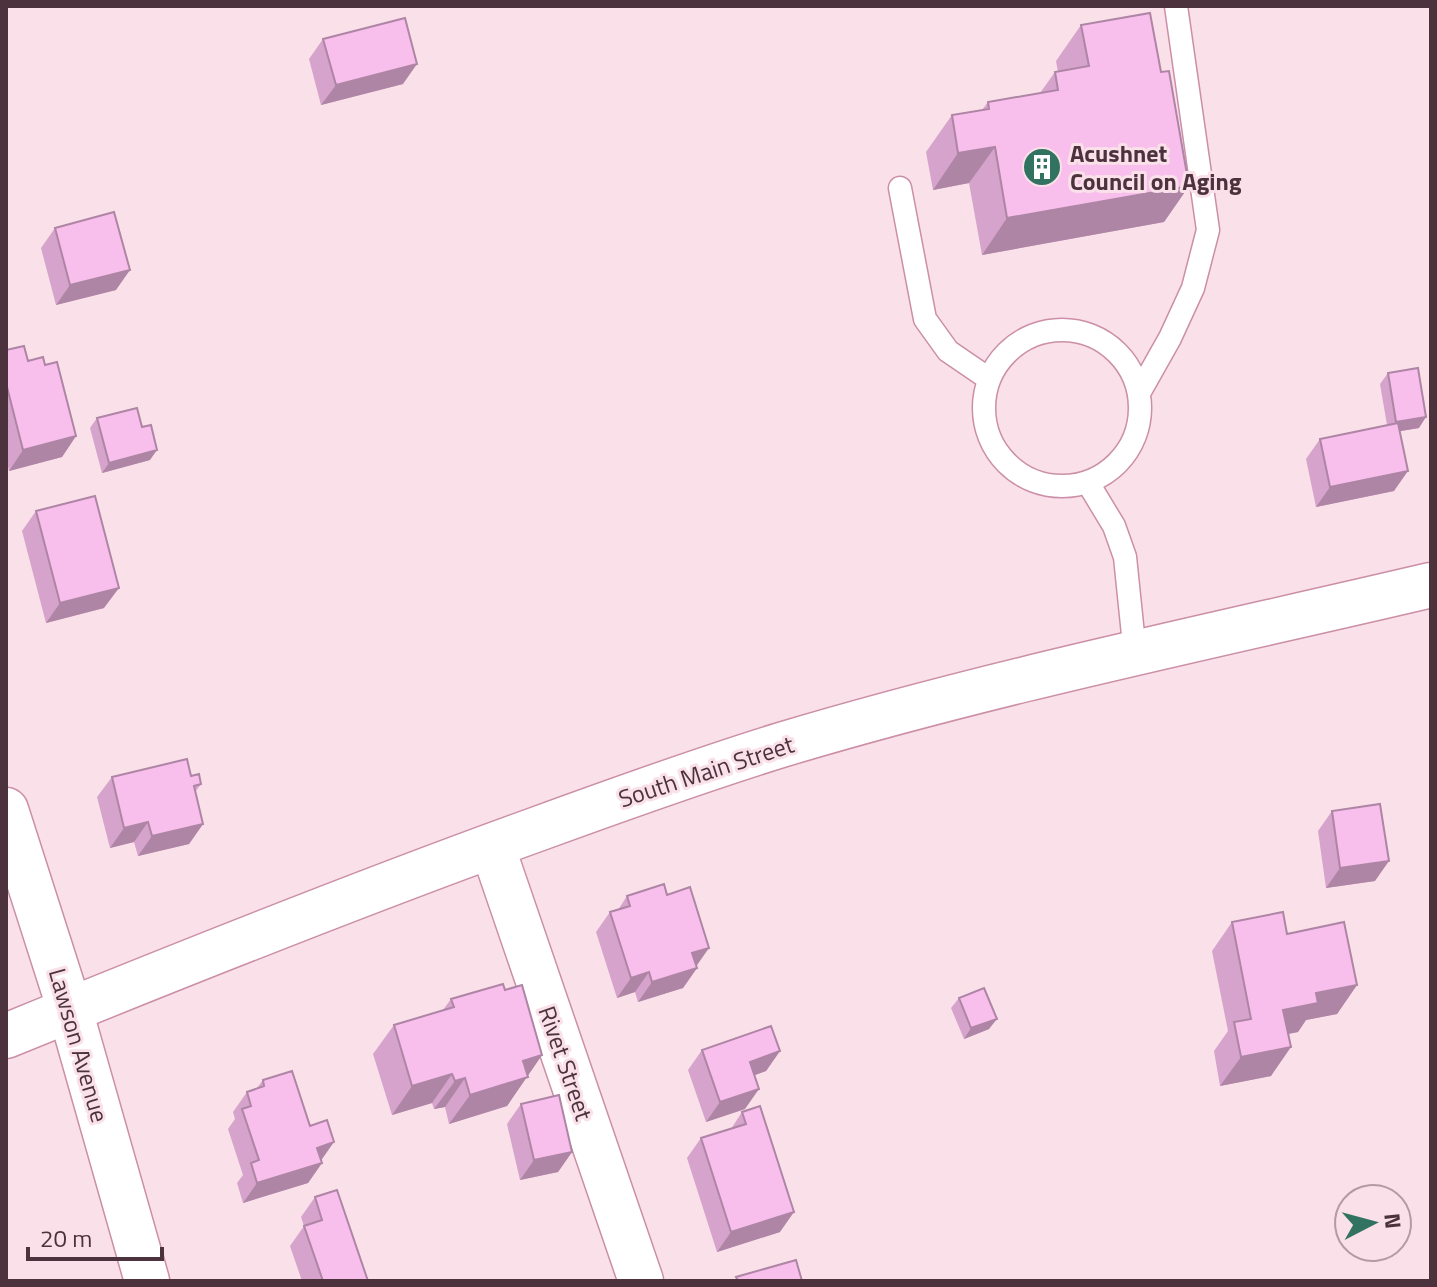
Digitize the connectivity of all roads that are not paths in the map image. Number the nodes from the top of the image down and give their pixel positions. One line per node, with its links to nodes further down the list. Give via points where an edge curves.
1 (1176, 6): 4 (lane, via 1208,230 1193,288)
2 (900, 188): 3 (lane, via 925,319 948,351)
3 (989, 379): 4 (lane, via 1016,344 1036,334 1081,332 1119,353); 5 (lane, via 985,423 1005,463 1044,485)
4 (1139, 393): 5 (lane, via 1135,437 1108,472)
5 (1088, 483): 7 (lane, via 1114,526 1125,557)
6 (1431, 585): 7 (main road, South Main Street)
7 (1135, 654): 9 (main road, South Main Street, via 781,745)
8 (6, 810): 10 (main road, Lawson Avenue)
9 (492, 846): 10 (main road, South Main Street); 13 (main road, Rivet Street)
10 (70, 1010): 11 (main road, South Main Street); 12 (main road, Lawson Avenue)
11 (6, 1036)
12 (147, 1281)
13 (641, 1281)

